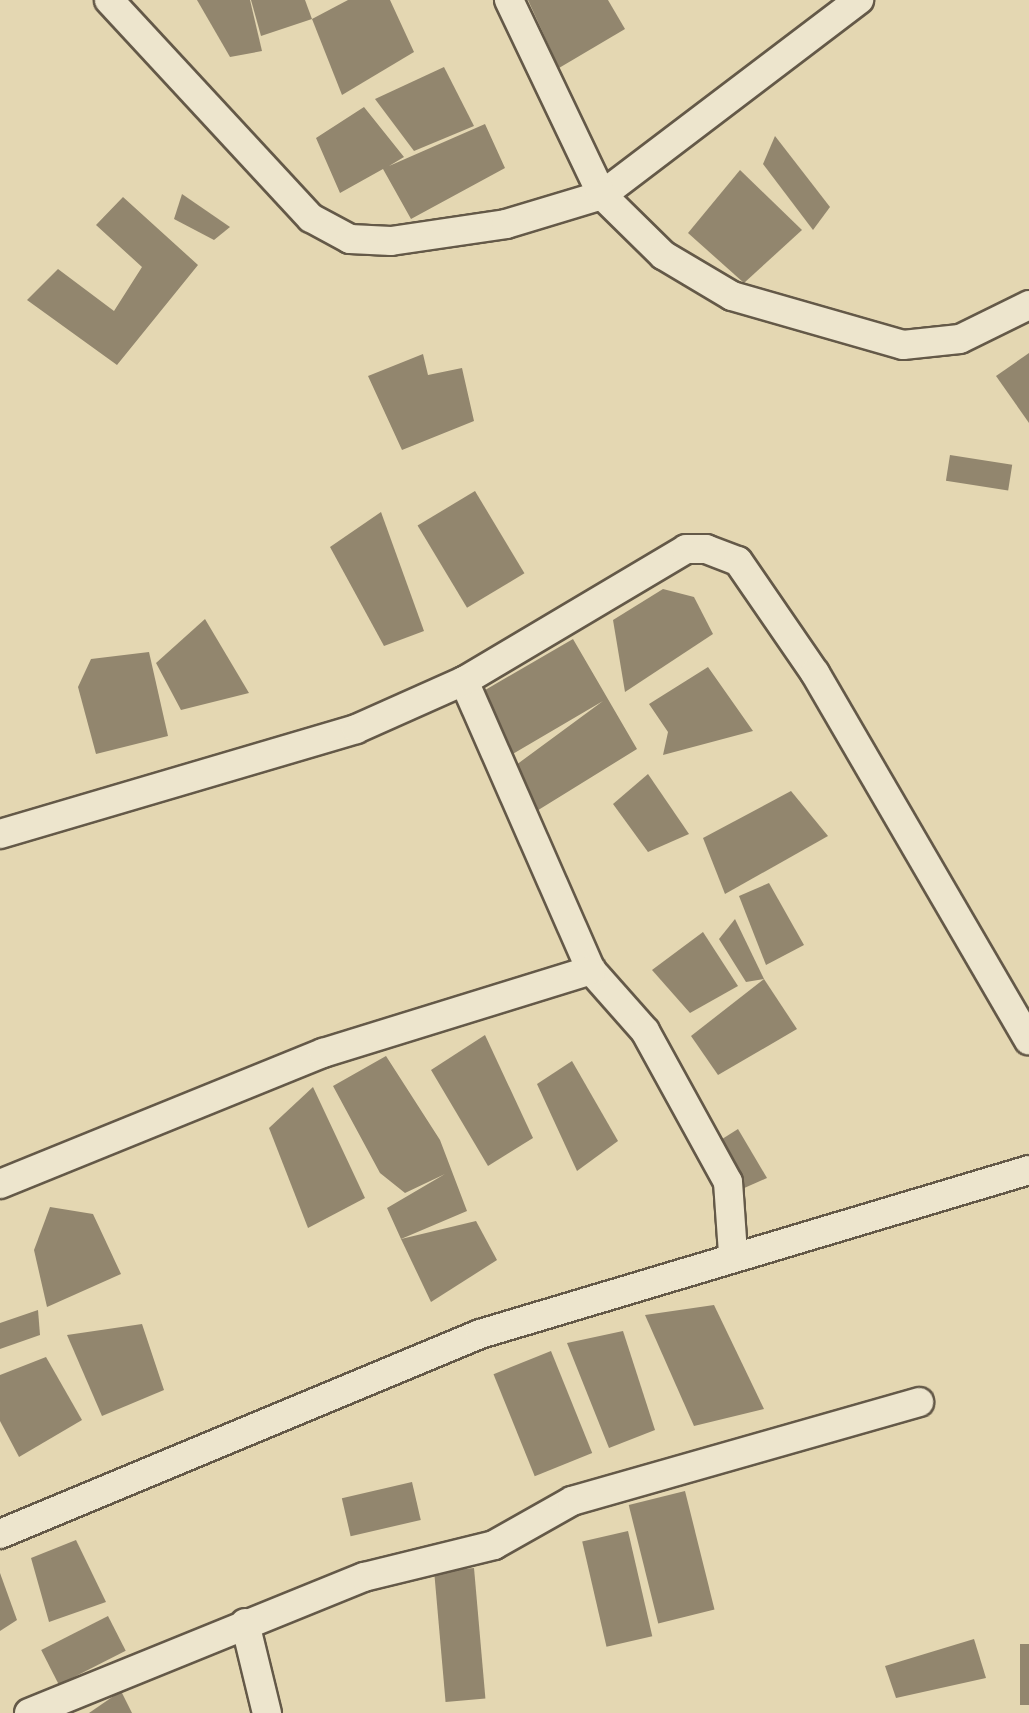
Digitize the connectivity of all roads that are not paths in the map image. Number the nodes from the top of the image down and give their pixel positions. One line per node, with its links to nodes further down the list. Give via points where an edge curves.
1 (109, 0): 4 (street, via 311,218 350,238 506,224)
2 (508, 0): 4 (street)
3 (860, 0): 4 (street)
4 (602, 195): 5 (street, via 663,255 732,296 903,345 960,340)
5 (1029, 306)
6 (464, 681): 7 (street, via 356,729); 8 (street); 9 (street, via 686,549 738,561 815,673)
7 (0, 834)
8 (591, 970): 11 (street, via 322,1052); 12 (street, via 645,1031 728,1182)
9 (1029, 1040)
10 (1029, 1170): 12 (street, via 798,1245)
11 (0, 1184)
12 (733, 1252): 14 (street, via 480,1334)
13 (919, 1402): 15 (street, via 572,1501 494,1545 364,1578)
14 (0, 1534)
15 (244, 1623): 16 (street); 17 (street)
16 (29, 1713)
17 (267, 1713)

